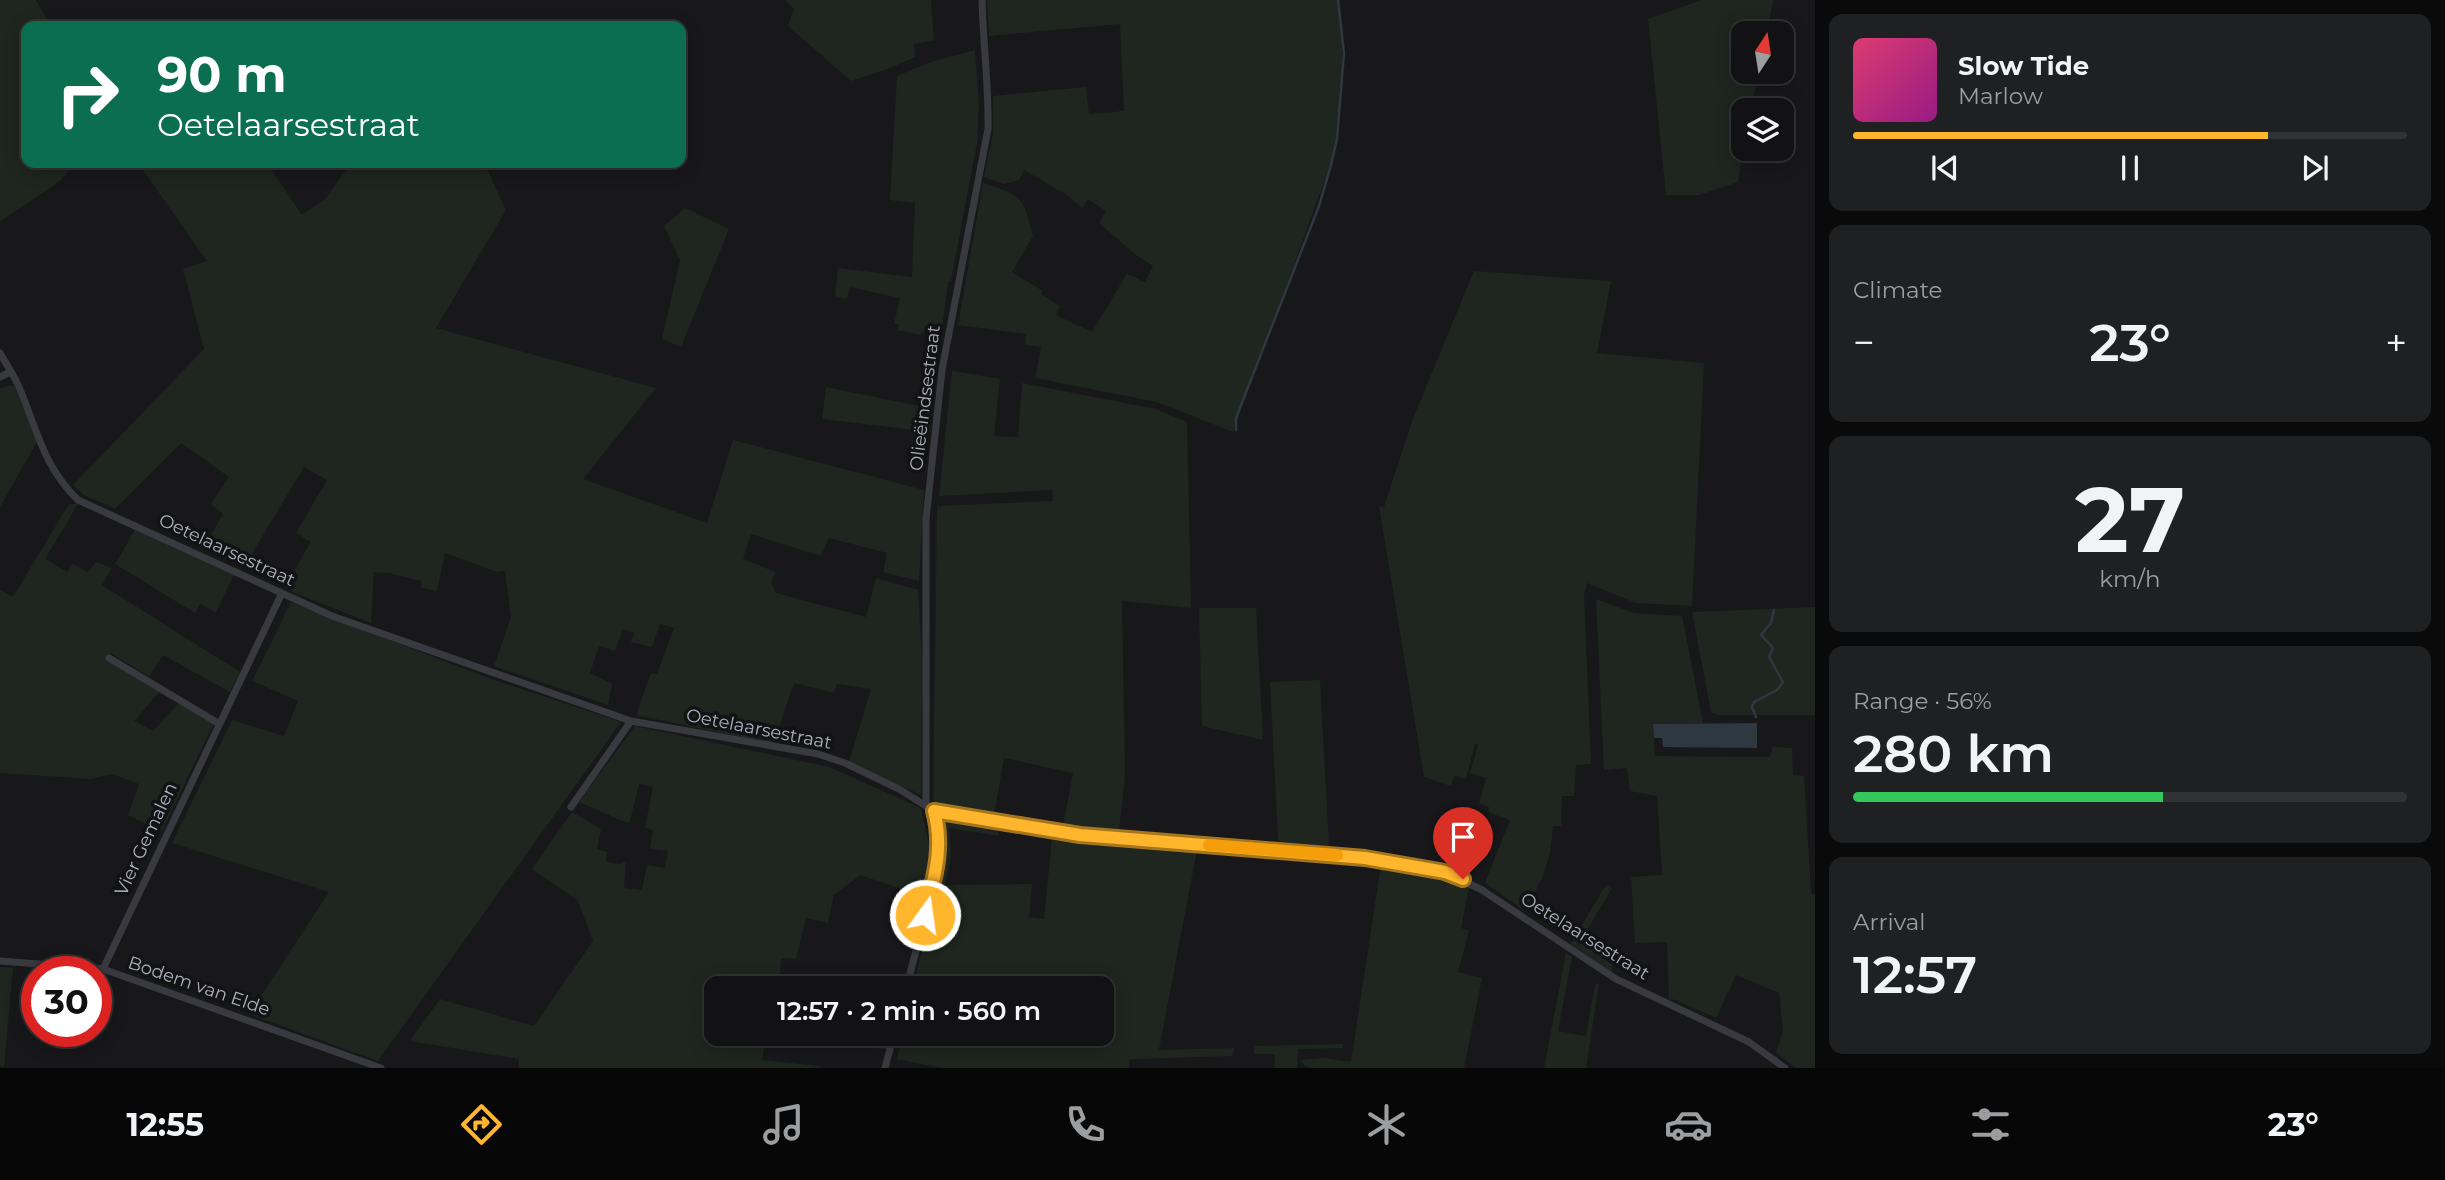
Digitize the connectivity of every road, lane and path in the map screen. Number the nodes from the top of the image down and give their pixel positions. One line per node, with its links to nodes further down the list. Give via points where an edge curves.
1 (982, 0): 9 (street, Olieëindsestraat, via 988,129 942,370 926,519)
2 (0, 353): 3 (street, Oetelaarsestraat)
3 (10, 372): 4 (street); 5 (street, Oetelaarsestraat, via 45,454 61,483 78,500)
4 (0, 377)
5 (282, 593): 7 (street, Oetelaarsestraat, via 332,616); 8 (street, Vier Gemalen)
6 (109, 658): 8 (street)
7 (631, 721): 9 (street, Oetelaarsestraat, via 818,754); 10 (street)
8 (218, 723): 12 (street, Vier Gemalen)
9 (926, 804): 11 (street, Oetelaarsestraat)
10 (571, 807)
11 (934, 811): 16 (street, via 940,843 938,866); 20 (street, Oetelaarsestraat, via 1080,835 1365,858 1445,872 1482,890 1616,979 1749,1042)
12 (109, 956)
13 (0, 961): 14 (street, Bodem van Elde)
14 (21, 963)
15 (112, 972): 18 (street, Bodem van Elde)
16 (909, 976)
17 (891, 1046): 19 (street)
18 (381, 1068)
19 (885, 1068)
20 (1785, 1068)

